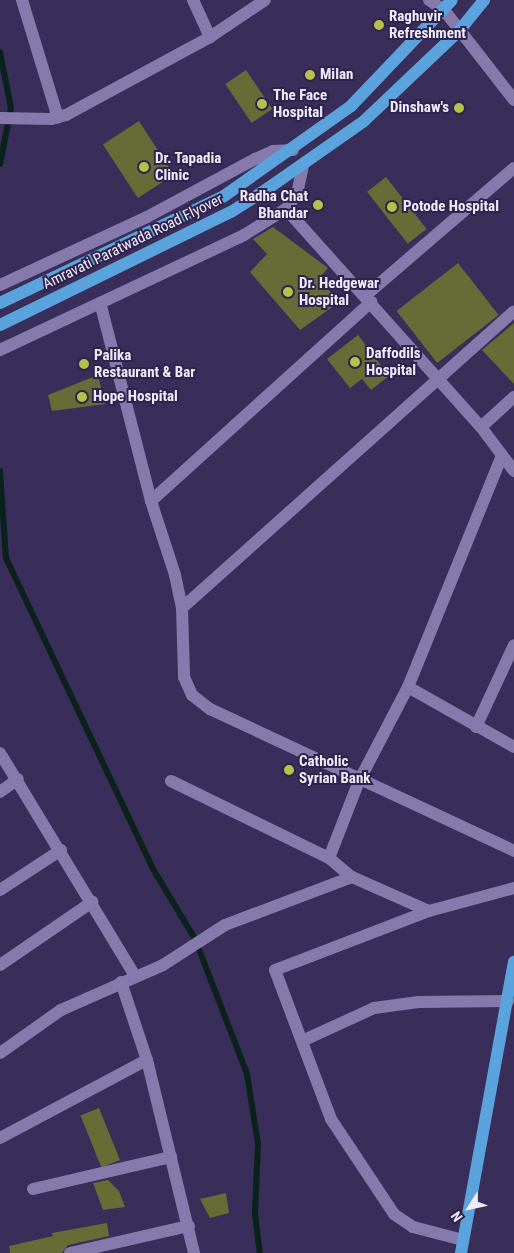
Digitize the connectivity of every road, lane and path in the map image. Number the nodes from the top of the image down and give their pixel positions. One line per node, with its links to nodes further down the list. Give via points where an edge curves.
1 (22, 0): 12 (street)
2 (194, 0): 9 (street)
3 (265, 0): 9 (street)
4 (429, 0): 7 (street)
5 (452, 0): 7 (main road, Amravati Paratwada Road Flyover)
6 (484, 0): 8 (main road, Amravati Paratwada Road Flyover)
7 (444, 10): 8 (street); 13 (main road, Amravati Paratwada Road Flyover, via 351,106)
8 (459, 30): 10 (street); 14 (main road, Amravati Paratwada Road Flyover, via 364,121)
9 (210, 37): 12 (street)
10 (514, 100)
11 (0, 118): 12 (street)
12 (55, 118)
13 (294, 150): 17 (street, via 273,151 255,159 147,217); 19 (main road, Amravati Paratwada Road Flyover, via 224,196)
14 (302, 164): 16 (street, via 297,194); 22 (main road, Amravati Paratwada Road Flyover, via 231,212)
15 (514, 168): 18 (street)
16 (286, 209): 18 (street); 20 (street, via 244,235)
17 (0, 285)
18 (368, 299): 24 (street); 29 (street)
19 (0, 303)
20 (100, 306): 23 (street); 29 (street)
21 (514, 311): 24 (street)
22 (0, 325)
23 (0, 350)
24 (438, 378): 26 (street); 30 (street)
25 (514, 397): 26 (street)
26 (481, 427): 27 (street)
27 (502, 455): 28 (street); 32 (street)
28 (514, 471)
29 (151, 501): 30 (street)
30 (182, 608): 38 (street, via 184,677 192,695 210,709)
31 (514, 645): 33 (street)
32 (408, 686): 33 (street); 38 (street)
33 (476, 727): 34 (street)
34 (514, 747)
35 (0, 753): 36 (street)
36 (18, 778): 39 (street); 40 (street)
37 (171, 781): 42 (street)
38 (359, 781): 41 (street); 42 (street)
39 (0, 792)
40 (61, 850): 45 (street); 46 (street)
41 (514, 851)
42 (329, 858): 43 (street)
43 (352, 876): 47 (street); 50 (street, via 225,925 163,965)
44 (514, 888): 47 (street)
45 (0, 890)
46 (92, 902): 49 (street); 50 (street)
47 (428, 911): 54 (street, via 275,970)
48 (514, 962): 52 (main road)
49 (0, 966)
50 (135, 976): 51 (street)
51 (121, 982): 55 (street, via 61,1010); 56 (street)
52 (508, 1001): 53 (main road); 54 (street, via 419,1002 374,1008)
53 (510, 1014): 61 (main road)
54 (302, 1042): 61 (street, via 331,1119 394,1214 413,1227)
55 (0, 1053)
56 (147, 1060): 57 (street); 58 (street)
57 (0, 1138)
58 (171, 1157): 59 (street); 60 (street)
59 (33, 1189)
60 (188, 1226): 62 (street); 63 (street)
61 (464, 1240): 64 (main road)
62 (70, 1253)
63 (194, 1253)
64 (461, 1253)

